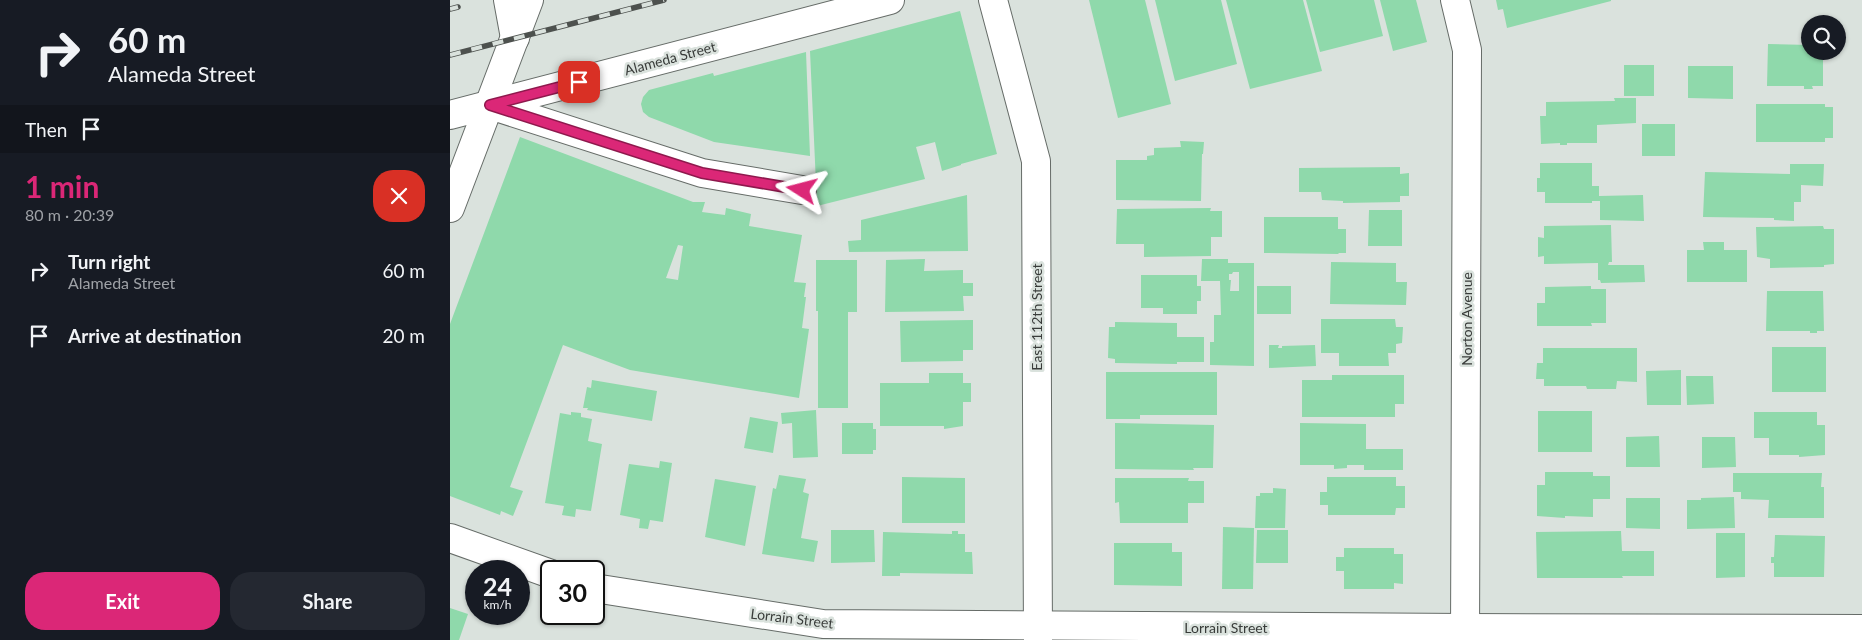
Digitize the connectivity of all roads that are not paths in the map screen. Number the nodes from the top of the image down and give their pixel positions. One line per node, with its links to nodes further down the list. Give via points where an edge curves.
1 (890, 0): 5 (street, Alameda Street)
2 (993, 0): 13 (street, East 112th Street, via 1036,161)
3 (1455, 0): 14 (street, Norton Avenue, via 1467,50)
4 (516, 13): 5 (street)
5 (490, 105): 6 (street, Alameda Street); 7 (street, via 702,173); 8 (street)
6 (450, 115)
7 (802, 190)
8 (450, 208)
9 (450, 538): 10 (street)
10 (540, 570)
11 (605, 590): 13 (street, Lorrain Street, via 823,624)
12 (1862, 629): 14 (street, Lorrain Street)
13 (1038, 633): 14 (street, Lorrain Street)
14 (1465, 634)

